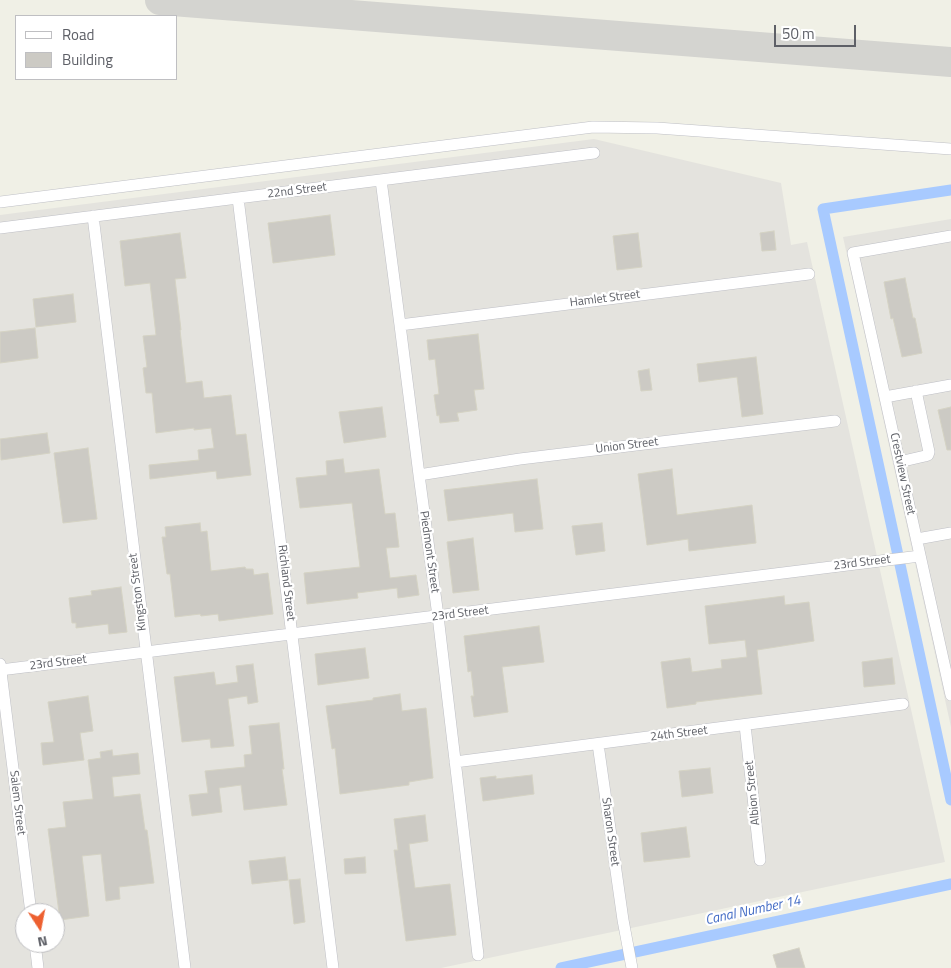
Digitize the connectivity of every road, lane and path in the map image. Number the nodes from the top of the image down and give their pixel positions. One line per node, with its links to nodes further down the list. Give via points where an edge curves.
1 (951, 149): 5 (street, via 657,128 593,127)
2 (594, 153): 3 (street, 22nd Street)
3 (381, 180): 4 (street, 22nd Street); 10 (street, Piedmont Street)
4 (238, 198): 6 (street, 22nd Street); 21 (street, Richland Street)
5 (0, 202)
6 (92, 216): 7 (street, 22nd Street); 22 (street, Kingston Street)
7 (0, 228)
8 (951, 236): 13 (street, Crestview Street, via 853,253)
9 (809, 274): 10 (street, Hamlet Street)
10 (400, 324): 16 (street, Piedmont Street)
11 (951, 385): 12 (street)
12 (916, 391): 13 (street); 15 (street, via 930,452)
13 (885, 396): 15 (street, Crestview Street)
14 (835, 421): 16 (street, Union Street, via 520,459)
15 (899, 462): 18 (street, Crestview Street)
16 (419, 475): 20 (street, Piedmont Street)
17 (951, 533): 18 (street)
18 (917, 540): 19 (street, Crestview Street)
19 (914, 557): 20 (street, 23rd Street); 24 (street, Crestview Street)
20 (438, 616): 21 (street, 23rd Street); 29 (street, Piedmont Street)
21 (293, 635): 22 (street, 23rd Street); 37 (street, Richland Street)
22 (145, 652): 23 (street, 23rd Street); 36 (street, Kingston Street)
23 (0, 668): 31 (street, Salem Street)
24 (950, 682): 25 (street, Crestview Street)
25 (951, 695)
26 (903, 704): 27 (street, 24th Street)
27 (745, 725): 28 (street, 24th Street); 30 (street, Albion Street)
28 (598, 744): 29 (street, 24th Street); 34 (street, Sharon Street)
29 (454, 762): 33 (street, Piedmont Street)
30 (760, 860)
31 (30, 903)
32 (36, 953): 35 (street)
33 (478, 955)
34 (632, 966)
35 (38, 968)
36 (185, 968)
37 (333, 968)

